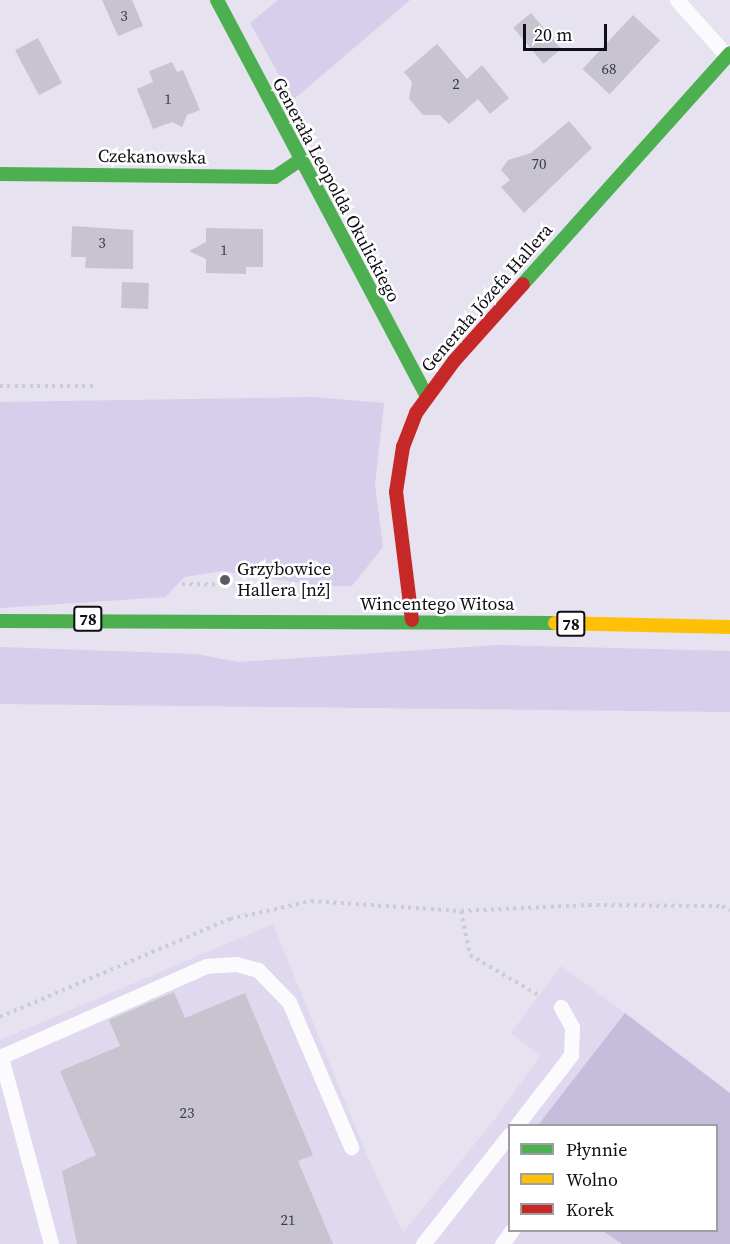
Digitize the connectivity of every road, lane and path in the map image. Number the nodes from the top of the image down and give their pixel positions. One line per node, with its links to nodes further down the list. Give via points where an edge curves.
1 (217, 0): 4 (street, Generała Leopolda Okulickiego)
2 (678, 0): 3 (lane)
3 (728, 55): 8 (street, Generała Józefa Hallera)
4 (300, 161): 5 (street, Czekanowska, via 275,177); 8 (street, Generała Leopolda Okulickiego)
5 (0, 174)
6 (0, 386): 7 (path)
7 (96, 386)
8 (426, 395): 12 (street, Generała Józefa Hallera, via 407,433 396,492)
9 (182, 584): 10 (path)
10 (255, 585)
11 (0, 621): 12 (street, Wincentego Witosa / 78)
12 (412, 621): 13 (street, Wincentego Witosa / 78)
13 (730, 627)
14 (730, 910): 15 (path, via 722,906 589,905)
15 (461, 911): 16 (path, via 470,956); 17 (path, via 311,901 230,919)
16 (561, 1007): 19 (lane, via 572,1027 571,1055)
17 (0, 1017)
18 (0, 1057): 21 (lane, via 206,966 236,964 258,970 289,1002); 22 (lane)
19 (517, 1124)
20 (508, 1137): 23 (lane)
21 (351, 1147)
22 (51, 1244)
23 (423, 1244)

